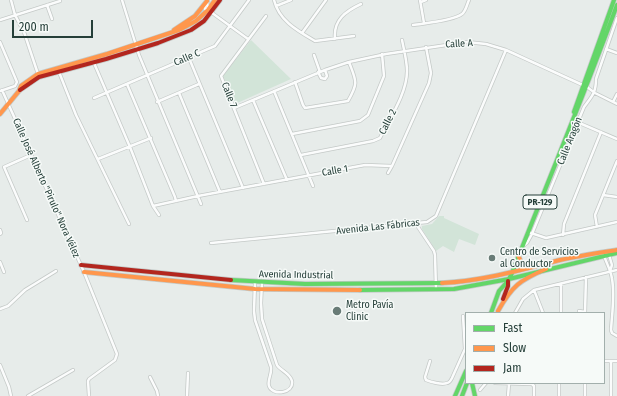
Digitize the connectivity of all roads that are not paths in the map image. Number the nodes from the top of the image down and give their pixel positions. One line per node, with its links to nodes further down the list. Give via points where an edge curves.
1 (10, 0): 20 (street)
2 (122, 0): 35 (street)
3 (215, 0): 19 (main road)
4 (220, 0): 19 (main road)
5 (250, 0): 27 (street, Calle C)
6 (274, 0): 18 (street)
7 (291, 0): 18 (street)
8 (326, 0): 29 (street)
9 (426, 0): 14 (street)
10 (469, 0): 25 (street, via 461,14)
11 (614, 0): 54 (main road, PR-129, via 606,17)
12 (60, 1): 16 (street)
13 (208, 1): 19 (street, via 204,7); 28 (main road, via 195,16)
14 (420, 1): 25 (street)
15 (361, 4): 32 (street, via 348,10 341,18 334,30)
16 (48, 5): 20 (street); 23 (street)
17 (617, 5): 54 (main road, PR-129)
18 (276, 6): 29 (street, via 283,19)
19 (210, 11): 27 (street); 28 (main road, via 196,21); 35 (main road, via 204,21 192,30)
20 (15, 15): 24 (street); 49 (street, via 24,32)
21 (266, 16): 31 (street, Calle 7)
22 (617, 18): 37 (street)
23 (52, 19)
24 (0, 20)
25 (424, 23): 26 (street)
26 (413, 25)
27 (230, 27): 31 (street); 43 (street, Calle C, via 215,46)
28 (170, 33): 35 (main road)
29 (302, 33): 32 (street, via 315,41)
30 (354, 36): 32 (street)
31 (248, 39): 67 (street, Calle 7, via 221,76)
32 (335, 39)
33 (402, 40): 39 (street)
34 (0, 42): 55 (street, via 17,82 15,86)
35 (136, 47): 45 (main road); 49 (main road); 50 (street)
36 (426, 47): 38 (street, Calle A, via 467,42); 39 (street, Calle A); 79 (street, via 429,83)
37 (606, 49): 40 (street); 59 (street, via 596,79)
38 (506, 50): 54 (street, Calle A); 97 (street, Avenida Las Fábricas, via 436,216 427,222)
39 (404, 51): 41 (street, Calle A); 76 (street, Calle 2, via 406,82 380,138)
40 (617, 53)
41 (382, 54): 44 (street, Calle A); 71 (street, via 384,76 365,118)
42 (314, 55): 48 (street)
43 (189, 58): 50 (street, Calle C); 53 (street)
44 (349, 62): 46 (street, Calle A); 51 (street, via 357,81 348,100 305,108)
45 (94, 63): 47 (main road); 57 (street)
46 (325, 70): 48 (street, Calle A); 48 (street, Calle A, via 325,80 320,78)
47 (59, 72): 49 (main road); 77 (street, via 76,115)
48 (319, 72): 51 (street, Calle A)
49 (38, 75): 65 (main road)
50 (146, 75): 52 (street, Calle C); 63 (street)
51 (295, 82): 56 (street, Calle A)
52 (127, 84): 57 (street, Calle C); 72 (street)
53 (200, 84): 58 (street); 85 (street)
54 (585, 86): 59 (street, Calle A); 100 (main road, PR-129)
55 (1, 90): 65 (street, Calle José Alberto "Pirulo" Nora Vélez)
56 (274, 91): 62 (street, Calle A); 71 (street)
57 (107, 92): 61 (street, Calle C); 74 (street)
58 (179, 93): 63 (street); 86 (street)
59 (595, 94): 64 (street, Calle A); 69 (street, Calle Aragón, via 584,107)
60 (617, 94): 64 (street)
61 (94, 98)
62 (253, 100): 67 (street, Calle A); 82 (street)
63 (157, 102): 88 (street)
64 (613, 102): 66 (street, Calle A)
65 (8, 103): 68 (main road); 75 (street, Calle José Alberto "Pirulo" Nora Vélez)
66 (617, 104)
67 (234, 108): 83 (street, Calle 7)
68 (0, 114)
69 (577, 122): 70 (street); 100 (street, Calle Aragón)
70 (601, 132): 73 (street); 102 (street, via 564,224)
71 (292, 134): 76 (street)
72 (151, 138): 74 (street); 90 (street)
73 (617, 139)
74 (130, 147): 77 (street); 92 (street)
75 (31, 154): 94 (street, via 4,167); 109 (street, Calle José Alberto "Pirulo" Nora Vélez)
76 (301, 155): 81 (street)
77 (98, 159): 96 (street)
78 (617, 161): 87 (street)
79 (392, 166): 80 (street); 81 (street, Calle 1, via 365,165)
80 (388, 173)
81 (310, 175): 82 (street, Calle 1); 84 (street)
82 (287, 180): 83 (street, Calle 1)
83 (264, 184): 85 (street, Calle 1)
84 (313, 186)
85 (243, 188): 86 (street, Calle 1)
86 (220, 192): 88 (street, Calle 1)
87 (603, 195): 89 (street); 98 (street, via 595,215)
88 (198, 196): 90 (street, Calle 1); 91 (street)
89 (617, 197)
90 (176, 202): 92 (street, Calle 1)
91 (201, 204)
92 (153, 206): 93 (street)
93 (159, 215)
94 (27, 220)
95 (617, 222): 98 (street)
96 (129, 224)
97 (416, 224): 103 (street, Avenida Las Fábricas); 126 (street, via 434,251)
98 (596, 227): 102 (street)
99 (0, 230): 101 (street)
100 (530, 233): 102 (street, via 546,238); 107 (main road, PR-129)
101 (0, 234)
102 (563, 235)
103 (211, 243)
104 (617, 250): 106 (main road)
105 (617, 253): 106 (main road)
106 (606, 254): 110 (main road, Avenida Industrial); 112 (main road); 117 (street)
107 (518, 255): 110 (main road, via 522,264); 118 (main road, PR-129)
108 (0, 262): 115 (street)
109 (81, 265): 111 (main road, Avenida Industrial); 116 (street, Calle José Alberto "Pirulo" Nora Vélez)
110 (530, 267): 118 (main road, Avenida Industrial)
111 (101, 268): 119 (main road); 120 (main road, Avenida Industrial)
112 (546, 269): 122 (main road, Avenida Industrial); 135 (main road, via 513,287)
113 (617, 270): 117 (street)
114 (56, 271): 132 (street, via 25,290 8,306)
115 (4, 272)
116 (84, 272): 119 (main road, Avenida Industrial); 162 (street, Calle José Alberto "Pirulo" Nora Vélez, via 117,354 115,360 89,379)
117 (610, 272): 121 (street); 142 (street, via 611,330)
118 (512, 273): 122 (main road, PR-129); 126 (main road, Avenida Industrial, via 459,282)
119 (101, 274): 123 (main road, Avenida Industrial)
120 (183, 275): 123 (main road); 124 (main road, Avenida Industrial)
121 (586, 277): 127 (street); 139 (street)
122 (508, 280): 130 (main road, Avenida Industrial, via 459,289); 134 (main road, PR-129, via 499,291); 135 (main road, PR-129)
123 (181, 282): 128 (main road, Avenida Industrial)
124 (256, 282): 125 (main road, Avenida Industrial); 128 (street)
125 (262, 282): 126 (main road, Avenida Industrial); 129 (street)
126 (436, 283): 130 (street)
127 (561, 283): 131 (street); 138 (street)
128 (255, 289): 129 (main road, Avenida Industrial); 129 (street, via 254,311 271,367 269,387 272,392 282,394 289,390 292,381 287,373 279,369 264,327 261,312)
129 (262, 289): 130 (main road, Avenida Industrial)
130 (436, 289)
131 (534, 290): 136 (street, via 523,299); 137 (street)
132 (0, 309)
133 (579, 311): 139 (street)
134 (491, 312)
135 (498, 312)
136 (516, 312)
137 (543, 312)
138 (561, 312)
139 (585, 312)
140 (464, 316): 141 (street)
141 (465, 332)
142 (617, 336)
143 (465, 351): 144 (street, via 447,384 426,380)
144 (430, 361)
145 (605, 361): 146 (street)
146 (611, 361): 147 (street); 172 (street)
147 (617, 361)
148 (0, 365): 160 (street, via 10,387)
149 (73, 370): 161 (street)
150 (465, 373): 165 (main road)
151 (188, 374): 164 (street)
152 (150, 377): 163 (street)
153 (467, 384): 166 (main road)
154 (472, 384): 167 (main road)
155 (485, 384): 159 (street)
156 (509, 384): 168 (street); 169 (street, via 532,384)
157 (560, 384): 170 (street)
158 (585, 384): 171 (street)
159 (480, 390)
160 (11, 396)
161 (28, 396)
162 (90, 396)
163 (158, 396)
164 (187, 396)
165 (455, 396)
166 (462, 396)
167 (475, 396)
168 (508, 396)
169 (534, 396)
170 (559, 396)
171 (585, 396)
172 (611, 396)

